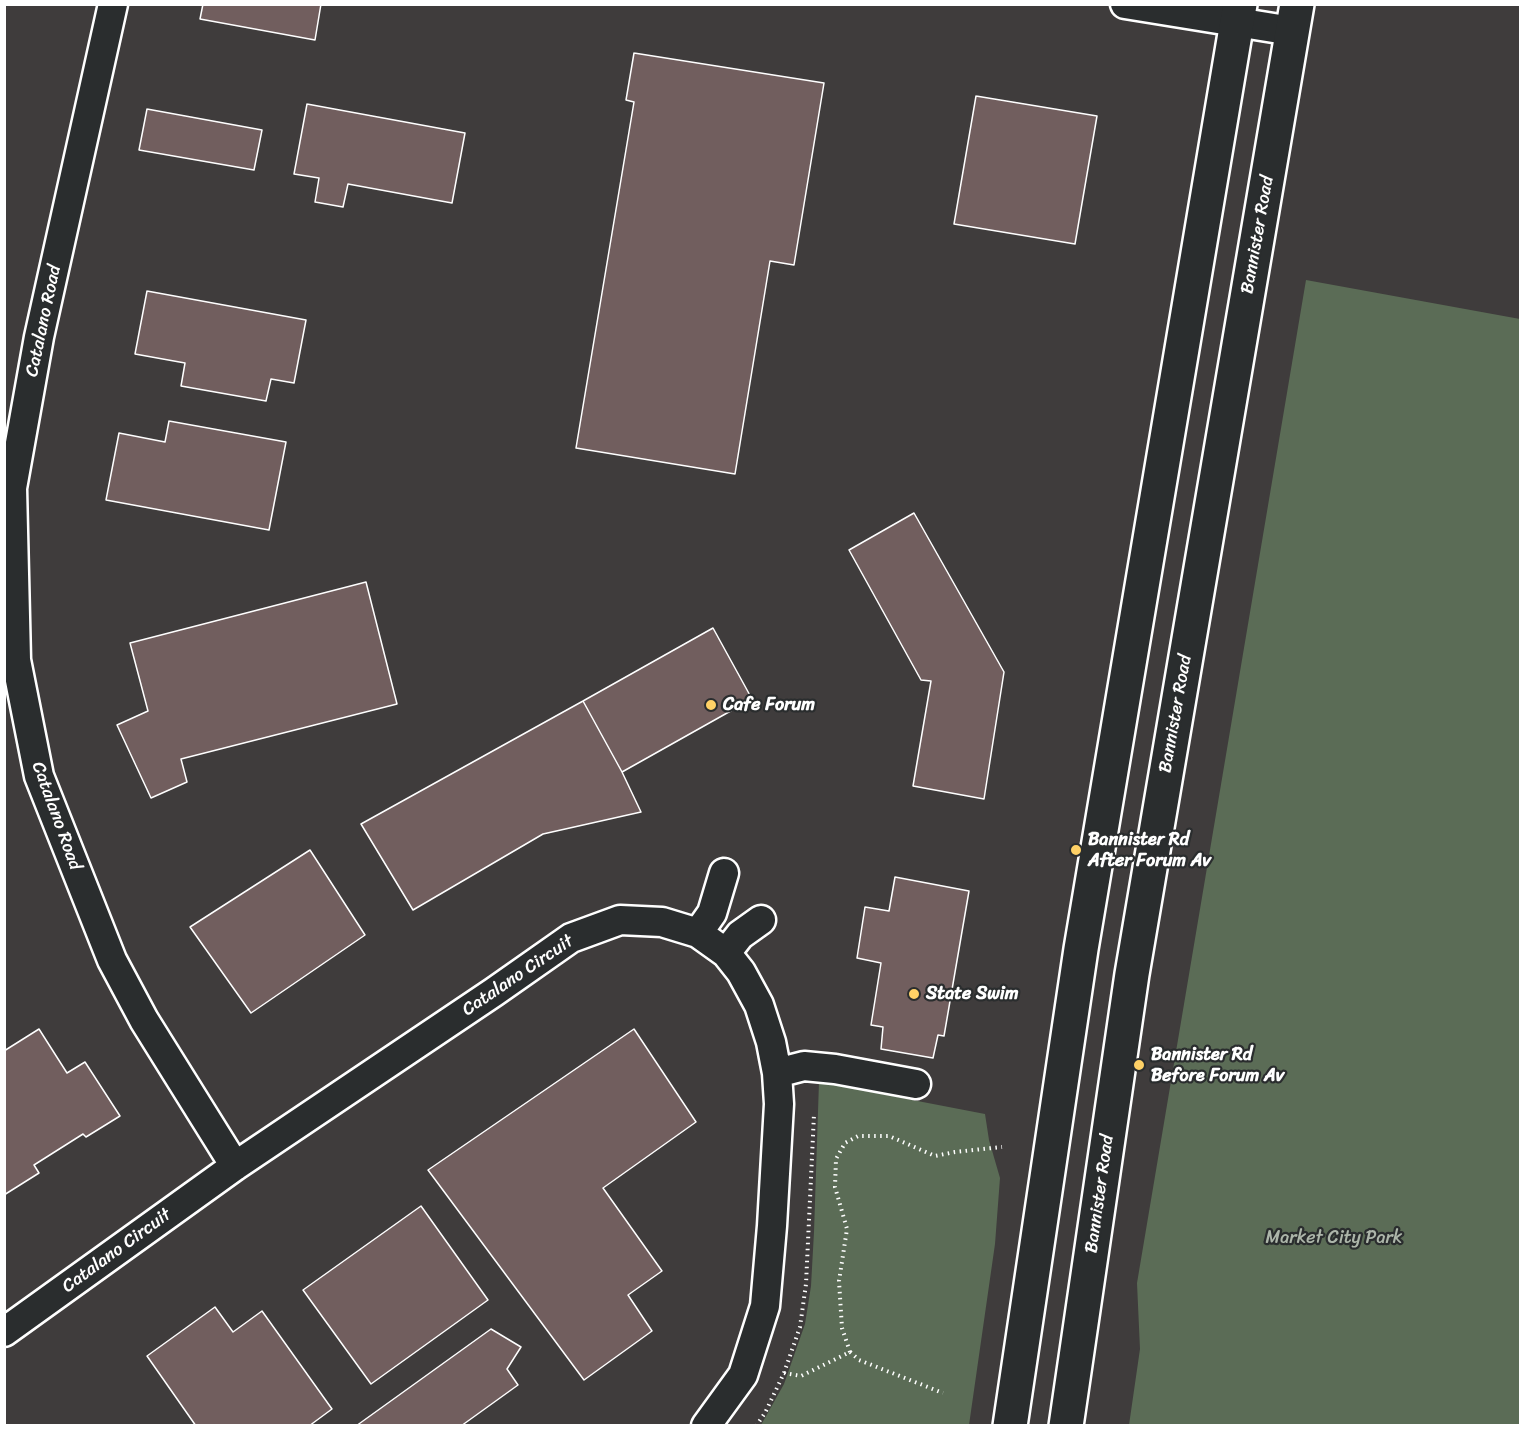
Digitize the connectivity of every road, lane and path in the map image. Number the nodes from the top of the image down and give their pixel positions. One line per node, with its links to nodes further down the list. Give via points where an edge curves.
1 (112, 4): 13 (street, Catalano Road, via 39,337 12,488 16,660 39,776 112,960 144,1020)
2 (1125, 4): 3 (street)
3 (1238, 14): 4 (street); 20 (main road, via 1082,949)
4 (1295, 18): 21 (main road, Bannister Road, via 1132,974)
5 (724, 873): 7 (street, via 712,913)
6 (761, 920): 8 (street)
7 (698, 933): 8 (street, Catalano Circuit); 13 (street, Catalano Circuit, via 662,922 620,920 571,938)
8 (726, 953): 9 (street, Catalano Circuit, via 759,1005)
9 (777, 1073): 10 (street, via 835,1058); 18 (street, Catalano Circuit, via 778,1126 765,1306 743,1375)
10 (916, 1084)
11 (814, 1114): 16 (path, via 806,1284 800,1327)
12 (1002, 1147): 15 (path, via 935,1156 889,1136 858,1136 845,1143 836,1159 835,1187 847,1228 839,1281 842,1328)
13 (235, 1166): 14 (street, Catalano Circuit)
14 (4, 1332)
15 (850, 1352): 16 (path, via 801,1376); 17 (path, via 859,1360)
16 (784, 1373): 19 (path)
17 (943, 1393)
18 (706, 1425)
19 (756, 1425)
20 (1010, 1425)
21 (1066, 1425)

